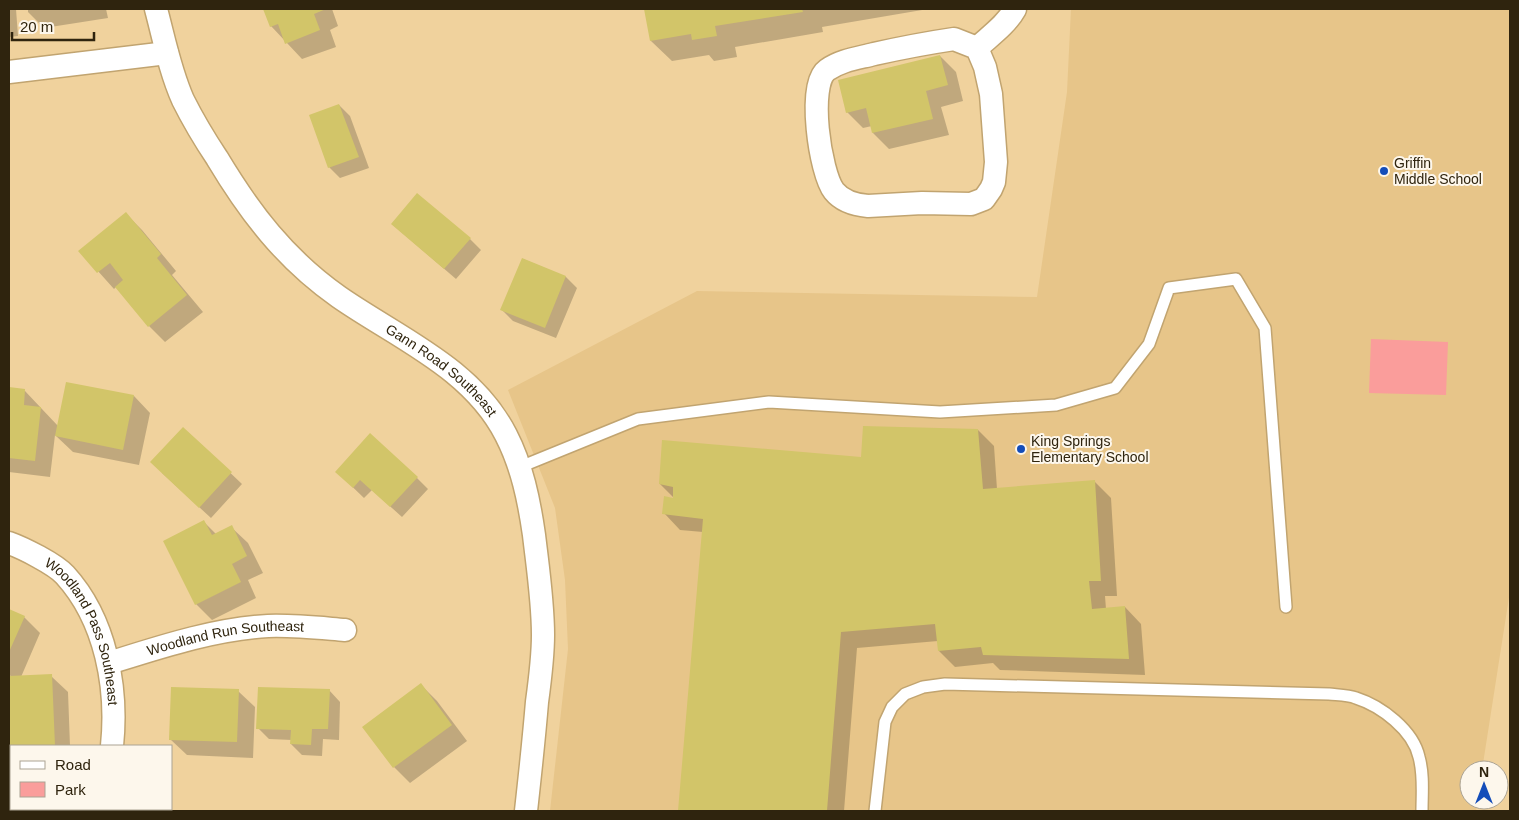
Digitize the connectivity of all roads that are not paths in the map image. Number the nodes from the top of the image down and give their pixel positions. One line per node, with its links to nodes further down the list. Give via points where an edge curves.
1 (156, 9): 4 (street, Gann Road Southeast)
2 (1015, 9): 3 (street, via 1000,28)
3 (977, 48): 3 (street, via 954,39 918,44 846,60 826,70 818,83 817,124 825,170 834,191 842,198 868,206 971,204 984,199 992,189 996,162 991,94)
4 (167, 53): 5 (street); 6 (street, Gann Road Southeast, via 184,101 205,140 249,209 276,242 306,272 338,296 438,360 470,386 495,415)
5 (9, 72)
6 (520, 467): 8 (lane, via 638,419 768,402 940,412 1056,405 1115,388 1149,344 1169,288 1236,279 1265,328); 12 (street, Gann Road Southeast, via 533,527 543,637)
7 (9, 543): 10 (street, Woodland Pass Southeast, via 64,573 95,623)
8 (1286, 607)
9 (345, 630): 10 (street, Woodland Run Southeast, via 270,626 238,628)
10 (109, 663): 11 (street, Woodland Pass Southeast, via 114,710)
11 (112, 745)
12 (526, 811)
13 (875, 811): 14 (lane, via 883,732 892,707 905,694 923,686 945,684 1329,694 1356,698 1377,708 1409,736 1419,755 1423,778)
14 (1422, 811)

